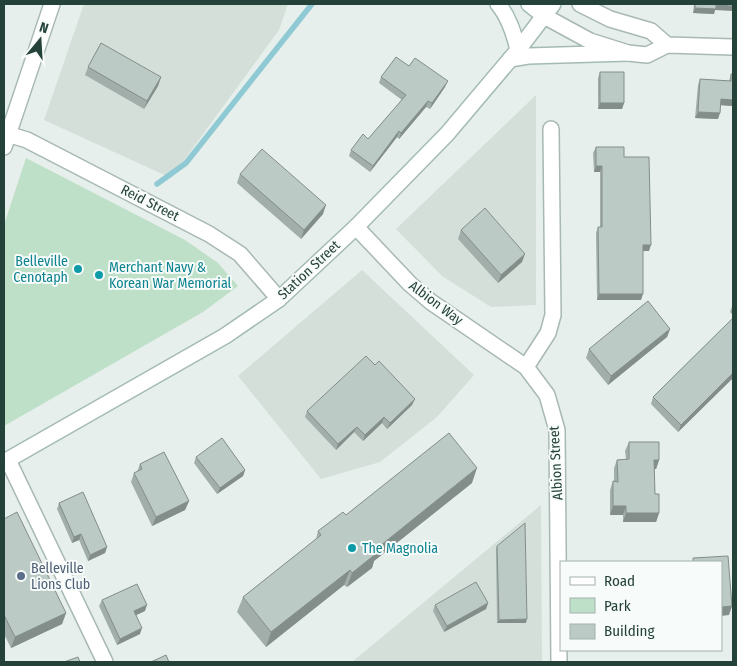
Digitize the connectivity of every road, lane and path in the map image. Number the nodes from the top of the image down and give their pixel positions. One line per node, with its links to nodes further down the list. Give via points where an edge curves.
1 (52, 4): 11 (street)
2 (498, 4): 9 (street, via 514,34)
3 (529, 4): 5 (street)
4 (580, 4): 6 (street, via 610,19 651,30)
5 (548, 10): 8 (street, via 590,41); 9 (street, Station Street)
6 (667, 45): 7 (street); 8 (street, via 647,55)
7 (733, 47)
8 (628, 53): 9 (street)
9 (514, 55): 12 (street, Station Street, via 447,134)
10 (552, 129): 14 (street, via 553,315 548,333)
11 (5, 138): 13 (street, Reid Street, via 27,140 209,234 240,254)
12 (356, 227): 13 (street, Station Street); 14 (street, Albion Way, via 424,296)
13 (279, 299): 15 (street, Station Street, via 225,336)
14 (526, 367): 17 (street, Albion Street, via 547,395 557,430)
15 (6, 461): 16 (street)
16 (105, 662)
17 (559, 662)

